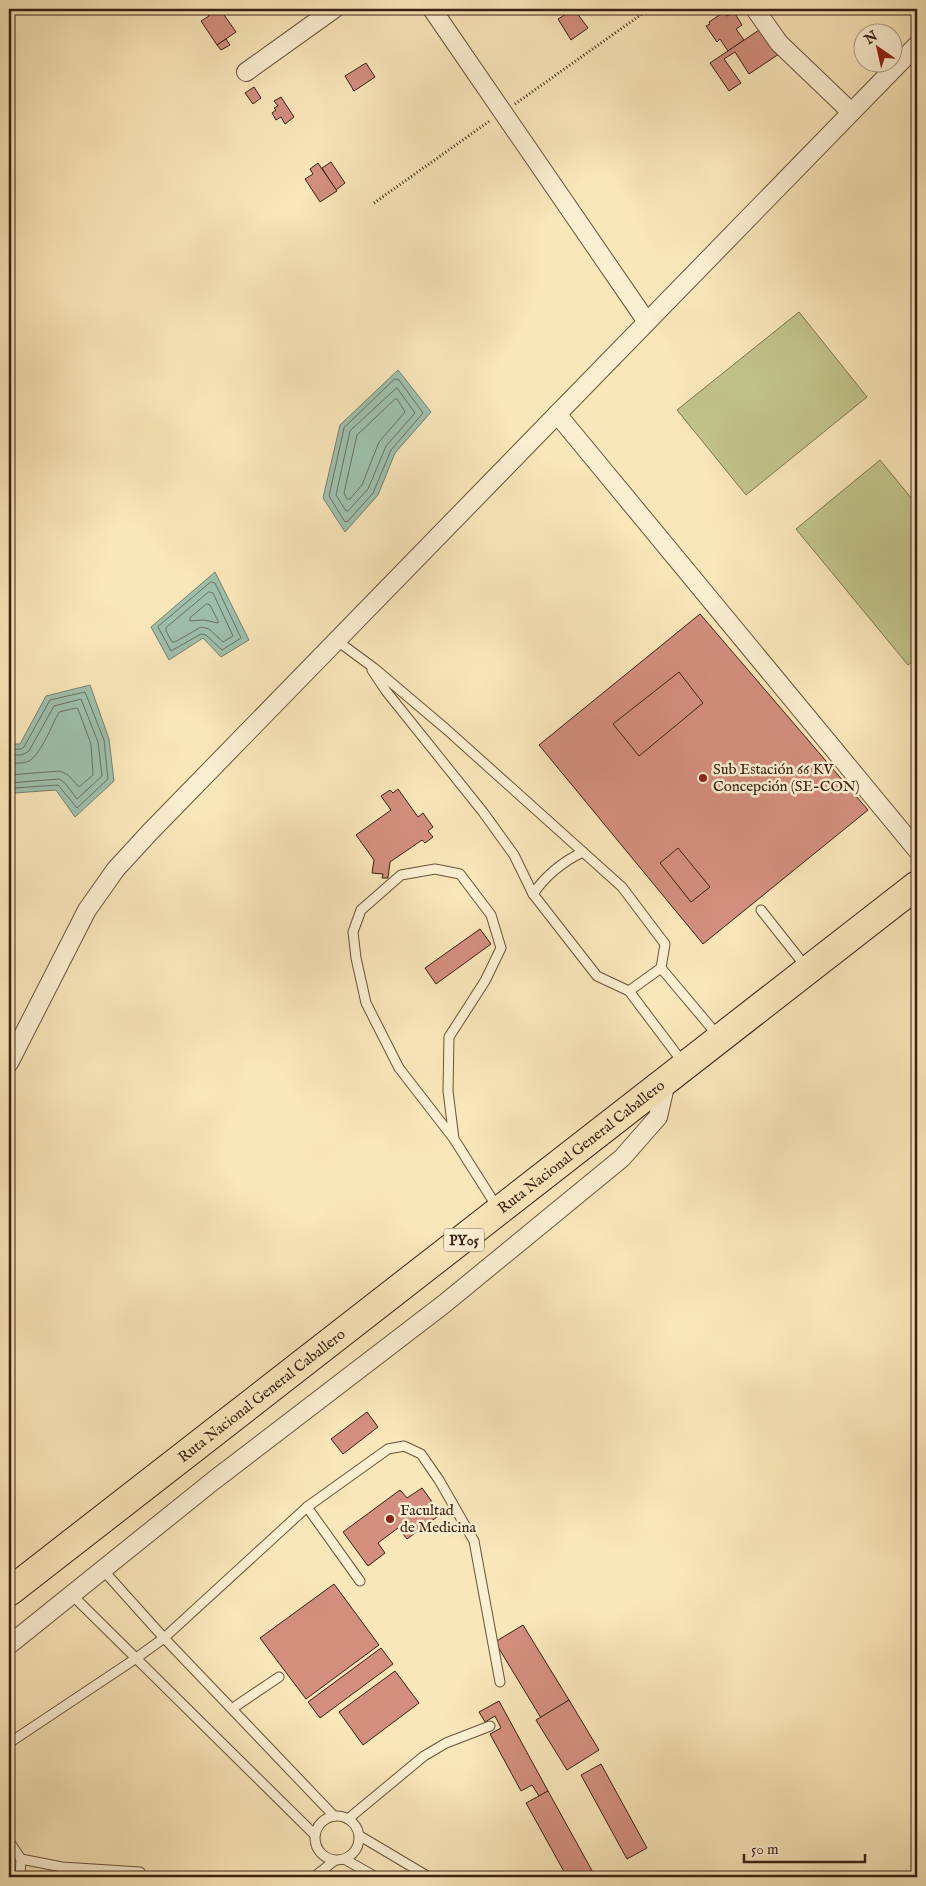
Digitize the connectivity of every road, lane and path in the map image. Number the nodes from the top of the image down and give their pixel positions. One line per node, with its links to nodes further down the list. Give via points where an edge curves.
1 (334, 9): 5 (street)
2 (432, 9): 7 (street)
3 (755, 9): 6 (street, via 778,43)
4 (917, 45): 6 (street)
5 (246, 72)
6 (851, 112): 7 (street)
7 (646, 322): 8 (street)
8 (557, 414): 9 (street); 11 (street)
9 (336, 640): 10 (lane); 20 (street, via 116,869 87,910)
10 (366, 662): 12 (lane); 14 (lane, via 514,855)
11 (917, 850)
12 (583, 852): 14 (lane, via 568,859 543,879); 16 (lane, via 622,887 665,944)
13 (917, 886): 17 (highway, Ruta Nacional General Caballero / PY05)
14 (533, 894): 18 (lane, via 596,976)
15 (761, 910): 17 (lane)
16 (661, 968): 18 (lane); 19 (lane)
17 (809, 971): 19 (highway, Ruta Nacional General Caballero / PY05)
18 (629, 991): 21 (lane)
19 (721, 1039): 21 (highway, Ruta Nacional General Caballero / PY05)
20 (9, 1063)
21 (676, 1074): 23 (highway, Ruta Nacional General Caballero / PY05); 25 (street, via 658,1117 622,1158 444,1304 213,1481)
22 (454, 1139): 22 (lane, via 448,1091 450,1037 485,981 501,948 491,915 460,874 435,869 401,875 362,910 353,932 366,1003 399,1068); 23 (lane)
23 (500, 1212): 27 (highway, Ruta Nacional General Caballero / PY05)
24 (308, 1507): 26 (lane); 29 (lane); 33 (lane, via 388,1449 404,1446 421,1454 440,1480 474,1541)
25 (103, 1570): 28 (street); 29 (lane)
26 (360, 1581)
27 (9, 1592)
28 (72, 1595): 30 (street); 31 (lane)
29 (164, 1638): 31 (lane); 34 (lane)
30 (9, 1645)
31 (135, 1659): 36 (lane); 39 (lane)
32 (279, 1677): 34 (lane)
33 (500, 1682)
34 (233, 1708): 37 (lane)
35 (490, 1726): 38 (lane, via 446,1743 424,1756)
36 (9, 1743)
37 (334, 1816): 38 (lane); 39 (lane, via 319,1824)
38 (348, 1819): 40 (lane, via 355,1824)
39 (315, 1835): 43 (lane, via 316,1847 324,1856)
40 (360, 1836): 44 (lane, via 355,1852); 49 (lane)
41 (9, 1841): 42 (lane)
42 (21, 1859): 45 (lane, via 62,1867); 46 (lane)
43 (334, 1860): 44 (lane); 47 (lane)
44 (346, 1860): 48 (lane)
45 (140, 1872)
46 (20, 1877)
47 (314, 1877)
48 (376, 1877)
49 (428, 1877)

